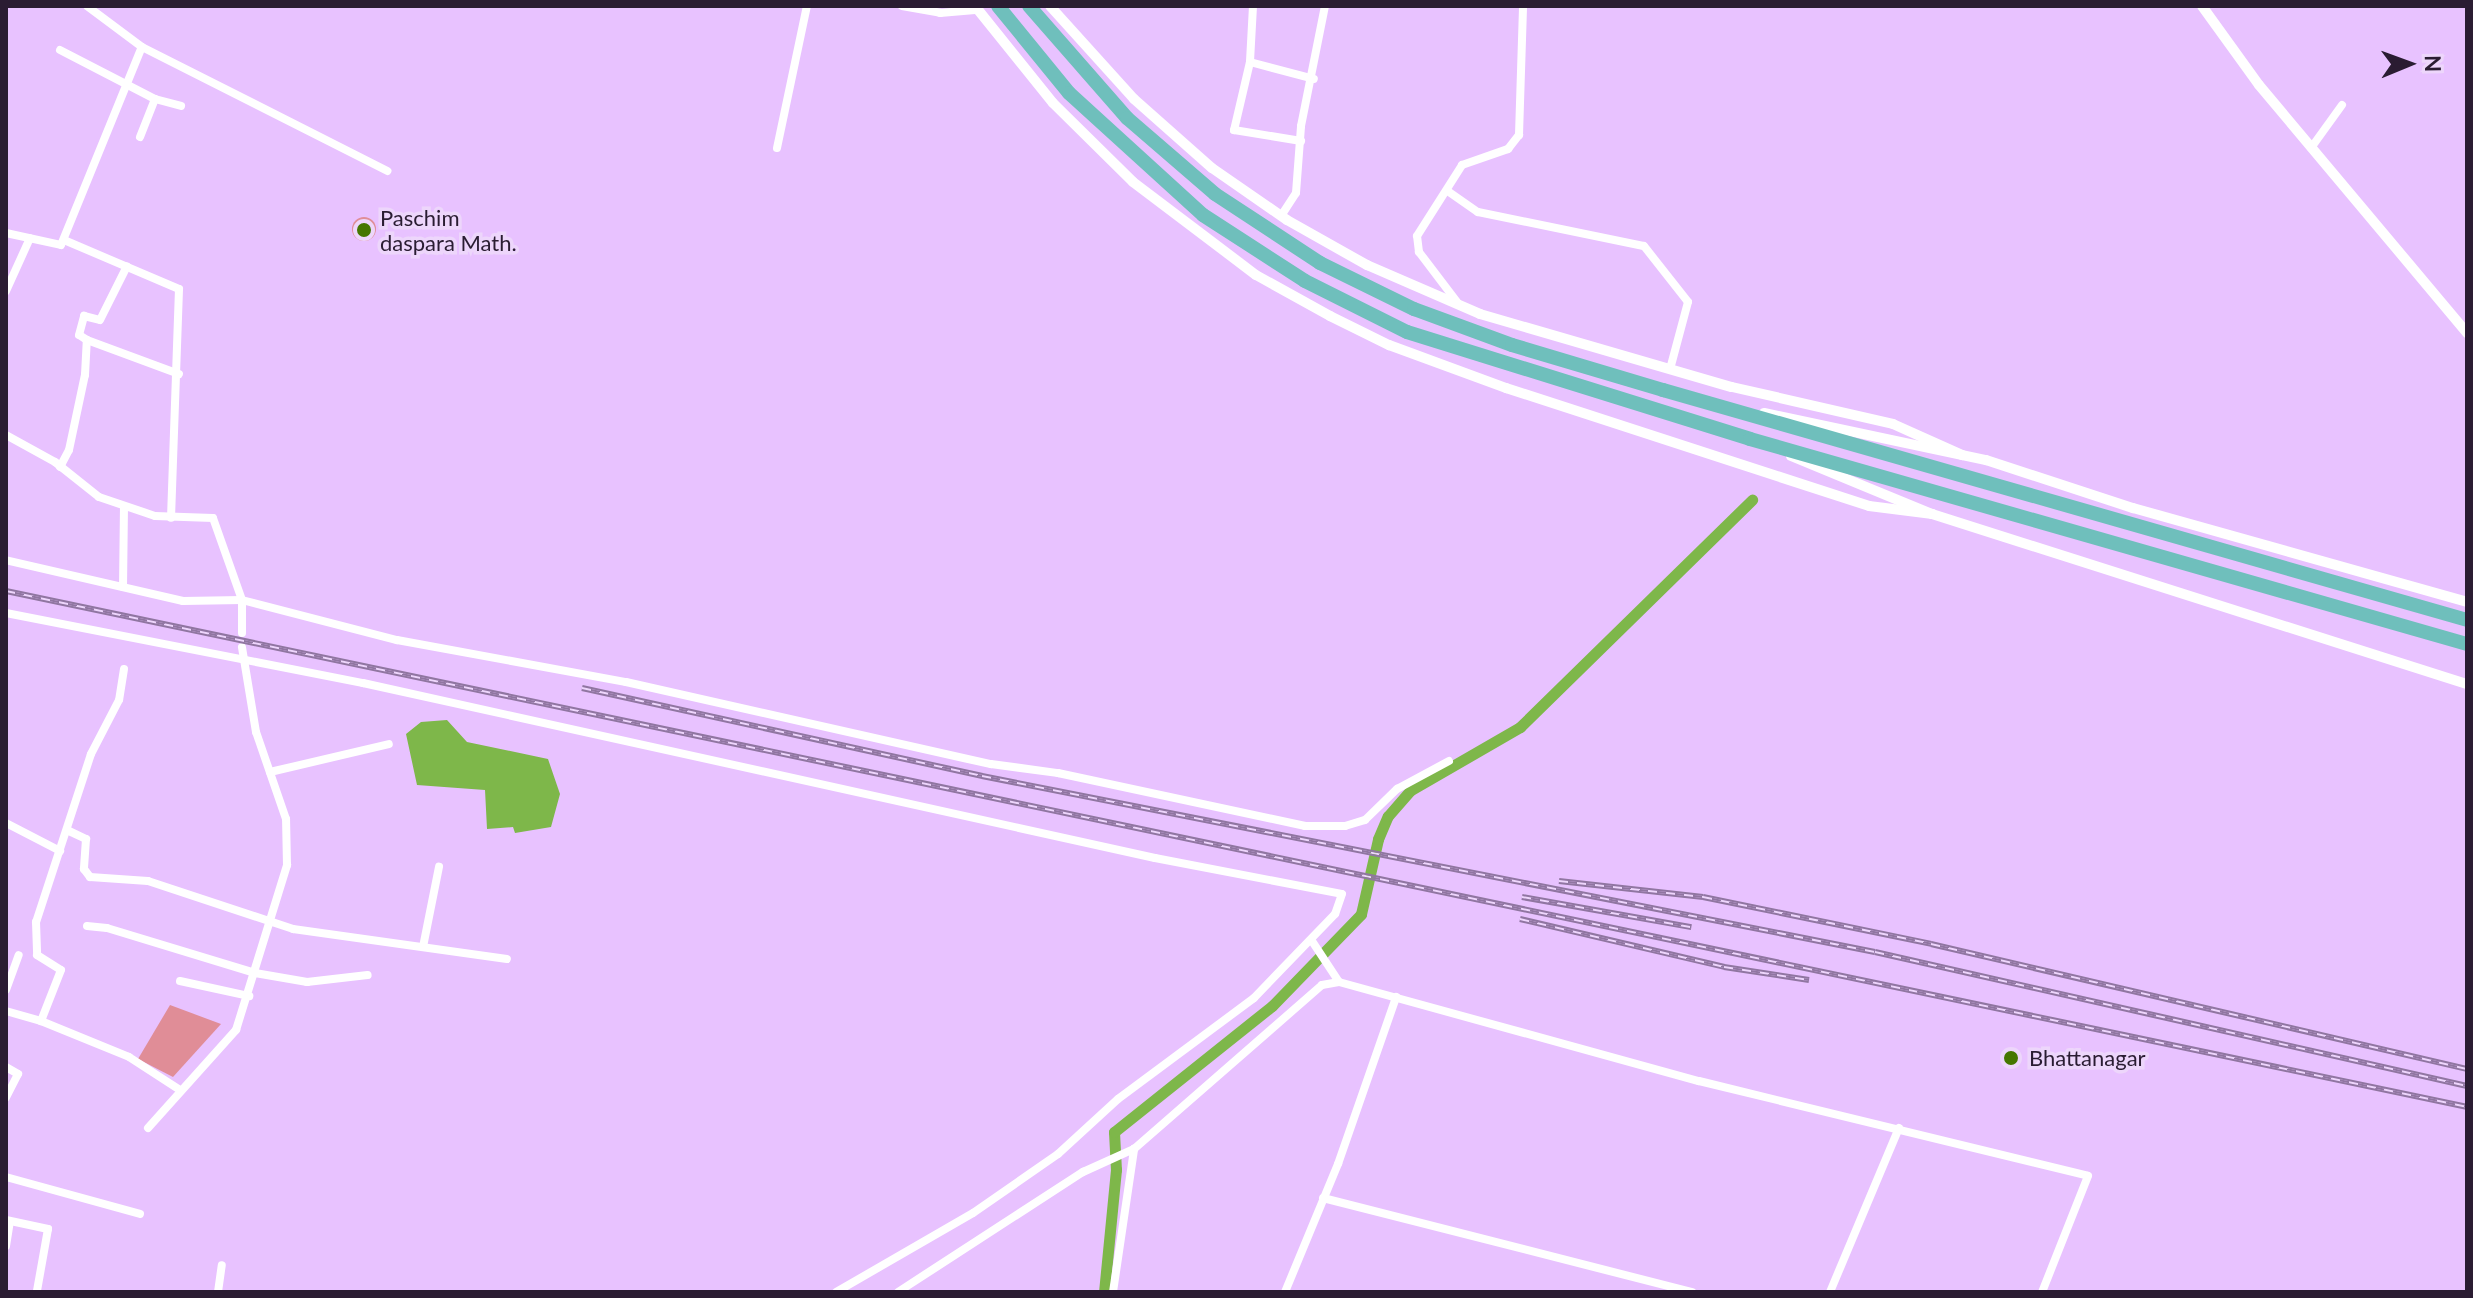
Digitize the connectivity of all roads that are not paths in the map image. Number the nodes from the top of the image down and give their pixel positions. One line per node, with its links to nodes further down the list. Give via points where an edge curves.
1 (87, 6): 12 (street)
2 (807, 6): 22 (street)
3 (902, 6): 11 (street, via 940,13)
4 (998, 6): 39 (highway, via 1069,93 1137,160 1203,215 1305,281 1407,332)
5 (1029, 6): 37 (highway, via 1088,79 1165,152 1215,194 1320,263 1447,322)
6 (1050, 6): 26 (street, via 1134,99 1212,168)
7 (1253, 6): 14 (street)
8 (1325, 6): 15 (street)
9 (1523, 6): 25 (street, via 1519,135 1508,149 1462,165)
10 (2202, 6): 23 (street)
11 (977, 8): 43 (street, via 1053,103 1133,182 1256,275 1330,316 1389,345 1506,388 1869,506)
12 (142, 47): 16 (street); 24 (street)
13 (60, 50): 16 (street)
14 (1250, 62): 15 (street); 21 (street, via 1234,130)
15 (1314, 79): 21 (street)
16 (127, 86): 17 (street); 29 (street)
17 (155, 99): 19 (street); 20 (street)
18 (2342, 105): 23 (street)
19 (181, 106)
20 (140, 137)
21 (1301, 141): 26 (street, via 1296,193)
22 (777, 148)
23 (2311, 148): 33 (street)
24 (387, 171)
25 (1449, 192): 32 (street, via 1417,236 1419,252); 35 (street, via 1478,212 1644,246 1688,302)
26 (1281, 216): 32 (street, via 1367,265)
27 (6, 233): 28 (street)
28 (30, 238): 29 (street, via 56,247); 31 (street)
29 (64, 240): 30 (street)
30 (127, 266): 34 (street, via 100,320 84,316 79,335); 36 (street, via 179,289)
31 (6, 291)
32 (1461, 306): 35 (street)
33 (2467, 333)
34 (87, 340): 36 (street); 41 (street, via 75,427)
35 (1670, 369): 40 (street, via 1893,424)
36 (179, 374): 44 (street)
37 (1715, 404): 40 (street); 50 (highway)
38 (6, 435): 41 (street)
39 (1750, 439): 43 (street); 52 (highway)
40 (1962, 455): 48 (street)
41 (60, 467): 42 (street, via 99,497)
42 (124, 507): 44 (street); 46 (street)
43 (1932, 514): 56 (street)
44 (171, 518): 47 (street, via 213,518)
45 (6, 560): 46 (street)
46 (123, 587): 47 (street, via 183,601)
47 (242, 600): 51 (street); 58 (street, via 411,643 626,682 991,764 1058,773 1305,826 1365,820 1397,789)
48 (2467, 602)
49 (6, 613): 54 (street)
50 (2467, 620)
51 (242, 633)
52 (2467, 644)
53 (242, 647): 54 (street)
54 (243, 660): 59 (street); 66 (street, via 1342,894 1335,914)
55 (124, 669): 61 (street, via 119,700 91,754)
56 (2467, 684)
57 (389, 744): 59 (street)
58 (1449, 761)
59 (270, 772): 64 (street, via 290,847)
60 (6, 823): 62 (street)
61 (69, 831): 62 (street); 64 (street, via 86,839 84,869 90,877 148,881)
62 (60, 851): 78 (street, via 36,922 37,955 61,970)
63 (439, 867): 67 (street)
64 (271, 922): 67 (street); 70 (street)
65 (87, 926): 70 (street)
66 (1312, 941): 73 (street); 93 (street, via 1254,998 1118,1099 1058,1154 973,1213)
67 (423, 947): 69 (street)
68 (19, 955): 74 (street)
69 (507, 959)
70 (255, 973): 71 (street, via 307,982); 75 (street)
71 (368, 975)
72 (180, 981): 75 (street)
73 (1339, 982): 76 (street); 84 (street, via 1322,985)
74 (6, 990)
75 (249, 996): 80 (street, via 236,1030)
76 (1396, 997): 83 (street, via 1699,1081); 86 (street)
77 (6, 1011): 78 (street)
78 (41, 1021): 80 (street, via 129,1057)
79 (6, 1067): 81 (street, via 18,1074)
80 (180, 1090): 82 (street)
81 (6, 1098)
82 (148, 1128)
83 (1899, 1128): 98 (street); 99 (street, via 2088,1176)
84 (1134, 1149): 94 (street, via 1104,1162); 95 (street)
85 (6, 1177): 87 (street)
86 (1323, 1198): 96 (street); 97 (street)
87 (140, 1214)
88 (8, 1221): 89 (street); 91 (street, via 48,1229)
89 (6, 1246)
90 (222, 1265): 92 (street)
91 (37, 1291)
92 (218, 1292)
93 (836, 1292)
94 (898, 1292)
95 (1113, 1292)
96 (1285, 1292)
97 (1692, 1292)
98 (1830, 1292)
99 (2042, 1292)

